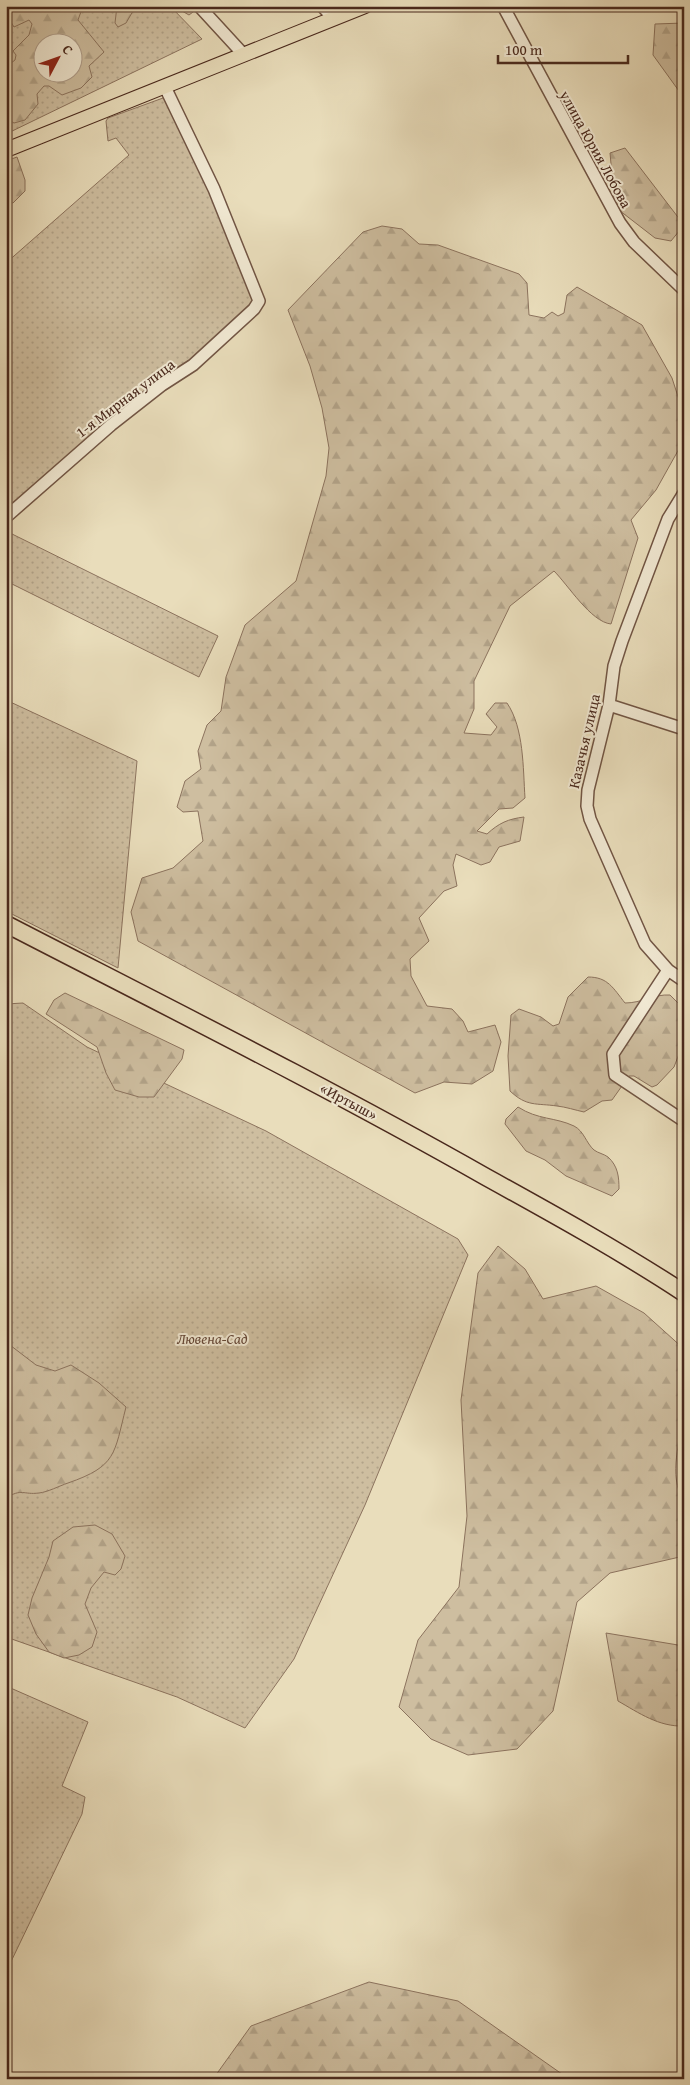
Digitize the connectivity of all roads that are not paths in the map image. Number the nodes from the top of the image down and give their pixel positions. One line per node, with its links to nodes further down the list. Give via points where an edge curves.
1 (199, 6): 6 (street)
2 (322, 6): 5 (street)
3 (365, 6): 5 (main road)
4 (503, 6): 9 (street, улица Юрия Лобова, via 620,223 634,242)
5 (334, 19): 6 (main road)
6 (244, 55): 7 (main road)
7 (165, 87): 8 (main road); 11 (street, 1-я Мирная улица, via 214,189 259,301 193,365 104,431)
8 (6, 150)
9 (684, 290)
10 (684, 493): 12 (street, Казачья улица, via 668,519 622,641 614,666)
11 (6, 517)
12 (609, 705): 13 (street); 15 (street, Казачья улица, via 586,806 645,944)
13 (684, 729)
14 (6, 924): 18 (highway, «Иртыш», via 414,1137)
15 (668, 970): 16 (street, Казачья улица); 17 (street, via 613,1054 615,1075)
16 (684, 981)
17 (684, 1121)
18 (684, 1293)

